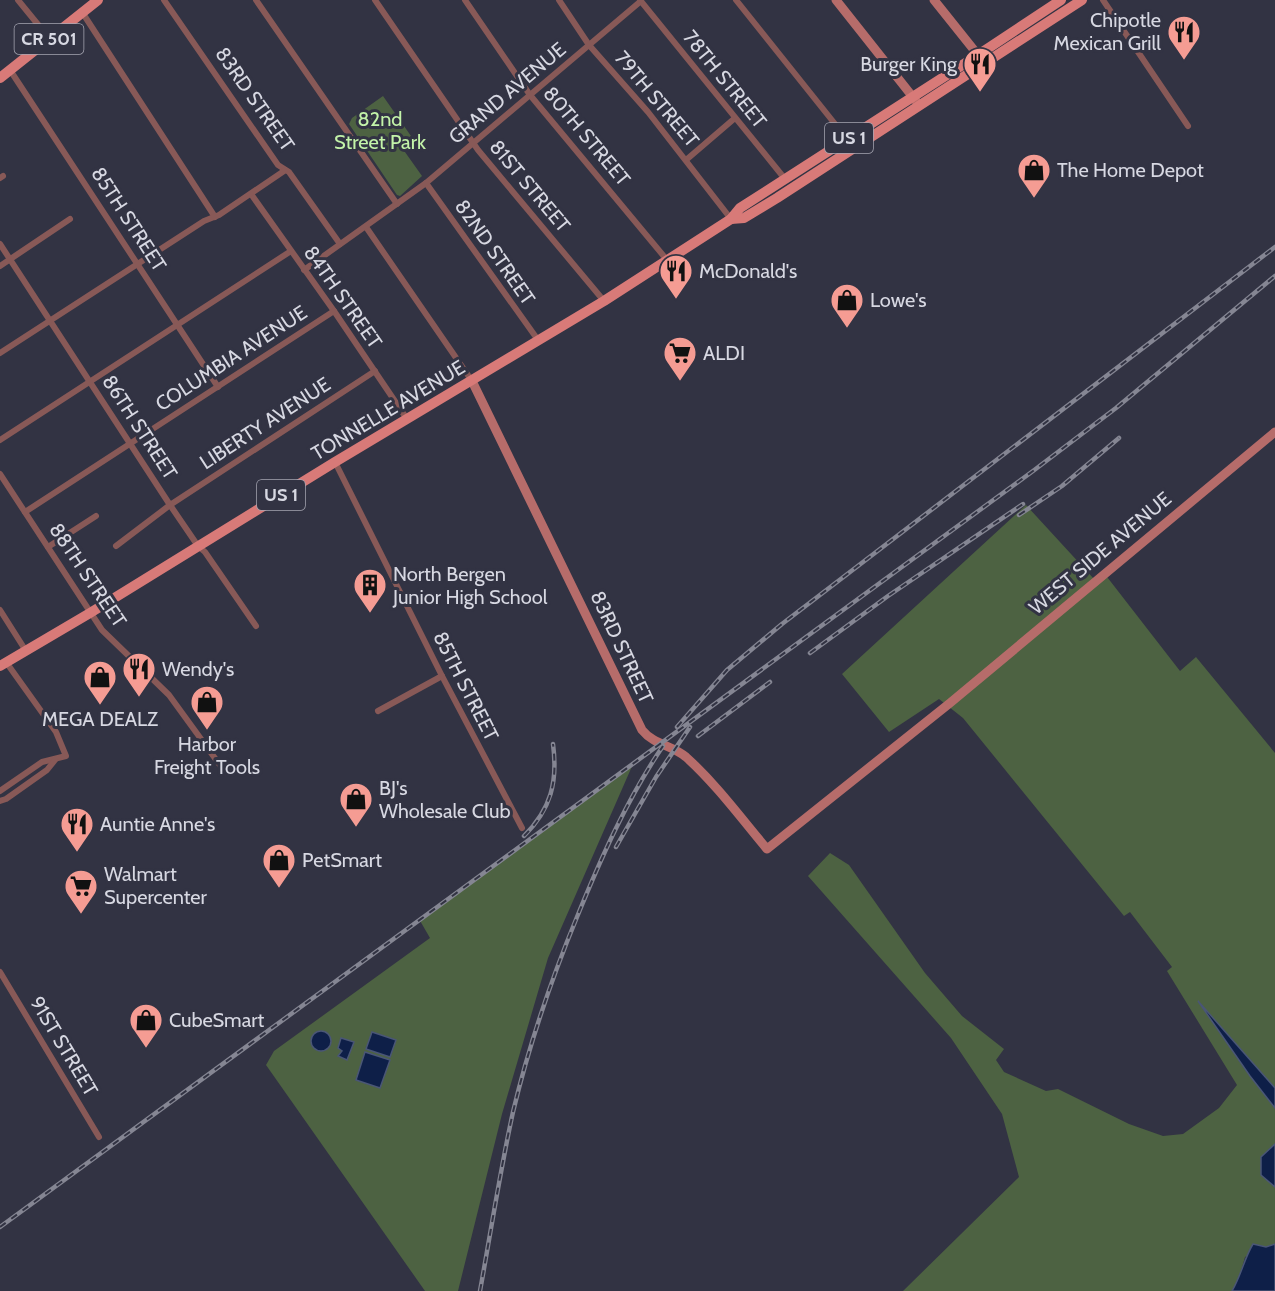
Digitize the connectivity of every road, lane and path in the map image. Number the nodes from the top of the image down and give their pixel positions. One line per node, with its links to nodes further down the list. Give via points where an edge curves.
1 (18, 0): 16 (street)
2 (98, 0): 15 (main road, CR 501)
3 (164, 0): 28 (street, 83RD STREET)
4 (256, 0): 32 (street)
5 (375, 0): 26 (street, 81ST STREET)
6 (465, 0): 21 (street, 80TH STREET)
7 (559, 0): 17 (street, 79TH STREET)
8 (736, 0): 25 (street)
9 (836, 0): 22 (street)
10 (934, 0): 18 (street)
11 (1061, 0): 18 (main road, TONNELLE AVENUE / US 1)
12 (1082, 0): 22 (main road, TONNELLE AVENUE / US 1)
13 (1103, 0): 24 (street)
14 (640, 1): 17 (street, GRAND AVENUE); 23 (street, 78TH STREET)
15 (82, 12): 16 (main road, CR 501); 33 (street)
16 (49, 38): 19 (main road, CR 501)
17 (589, 45): 21 (street, GRAND AVENUE); 27 (street, 79TH STREET)
18 (978, 55): 22 (main road, TONNELLE AVENUE / US 1)
19 (10, 70): 20 (main road, CR 501); 42 (street, 85TH STREET)
20 (0, 78)
21 (530, 95): 26 (street, GRAND AVENUE); 41 (street, 80TH STREET)
22 (916, 101): 25 (main road, TONNELLE AVENUE / US 1); 35 (main road, TONNELLE AVENUE / US 1, via 744,218)
23 (735, 118): 27 (street); 29 (street, 78TH STREET)
24 (1188, 126)
25 (847, 139): 29 (main road, TONNELLE AVENUE / US 1)
26 (473, 143): 30 (street, GRAND AVENUE); 45 (street, 81ST STREET)
27 (686, 160): 35 (street, 79TH STREET)
28 (284, 171): 31 (street); 38 (street, 83RD STREET, via 289,172)
29 (785, 179): 35 (main road, TONNELLE AVENUE / US 1, via 740,208)
30 (426, 183): 32 (street, GRAND AVENUE); 49 (street, 82ND STREET)
31 (251, 194): 33 (street); 39 (street, 84TH STREET)
32 (397, 204): 36 (street, GRAND AVENUE)
33 (215, 217): 42 (street)
34 (70, 219): 40 (street)
35 (731, 219): 41 (main road, TONNELLE AVENUE / US 1)
36 (366, 227): 38 (street, GRAND AVENUE); 53 (street, 83RD STREET)
37 (0, 244): 40 (street, 86TH STREET)
38 (340, 244): 44 (street, GRAND AVENUE)
39 (291, 251): 44 (street, 84TH STREET); 48 (street)
40 (10, 259): 43 (street); 47 (street, 86TH STREET)
41 (667, 260): 45 (main road, TONNELLE AVENUE / US 1)
42 (138, 263): 47 (street); 48 (street, 85TH STREET)
43 (0, 266)
44 (304, 270): 46 (street, 84TH STREET)
45 (604, 301): 49 (main road, TONNELLE AVENUE / US 1)
46 (334, 311): 51 (street, 84TH STREET); 54 (street, COLUMBIA AVENUE)
47 (51, 321): 50 (street); 52 (street, 86TH STREET)
48 (178, 325): 52 (street); 54 (street, 85TH STREET)
49 (537, 340): 53 (main road, TONNELLE AVENUE / US 1)
50 (0, 353)
51 (375, 371): 55 (street, 84TH STREET); 61 (street, LIBERTY AVENUE)
52 (91, 381): 57 (street); 58 (street, 86TH STREET)
53 (472, 381): 55 (main road, TONNELLE AVENUE / US 1); 73 (street, 83RD STREET, via 642,730 655,742 683,755 767,849)
54 (218, 387): 58 (street, COLUMBIA AVENUE)
55 (407, 419): 59 (main road, TONNELLE AVENUE / US 1)
56 (1275, 432): 73 (street, WEST SIDE AVENUE)
57 (0, 440)
58 (131, 443): 61 (street, 86TH STREET); 62 (street, COLUMBIA AVENUE)
59 (335, 462): 65 (main road, TONNELLE AVENUE / US 1); 72 (street, 85TH STREET)
60 (0, 474): 62 (street, 88TH STREET)
61 (170, 505): 64 (street, LIBERTY AVENUE); 65 (street, 86TH STREET)
62 (25, 512): 66 (street, 88TH STREET)
63 (96, 516): 66 (street)
64 (117, 546)
65 (198, 546): 68 (main road, TONNELLE AVENUE / US 1); 69 (street, 86TH STREET)
66 (48, 547): 68 (street, 88TH STREET)
67 (0, 610): 70 (street)
68 (90, 614): 70 (main road, TONNELLE AVENUE / US 1); 76 (street, 88TH STREET, via 114,643 169,695)
69 (256, 626)
70 (26, 651): 71 (main road, TONNELLE AVENUE / US 1)
71 (3, 664): 75 (street, via 56,732 66,756)
72 (442, 676): 74 (street); 79 (street, 85TH STREET)
73 (950, 703)
74 (378, 711)
75 (55, 760): 77 (street, via 42,762); 78 (street, via 47,770)
76 (225, 772)
77 (0, 791)
78 (0, 801)
79 (522, 828)
80 (0, 972): 81 (street, 91ST STREET)
81 (99, 1137)

